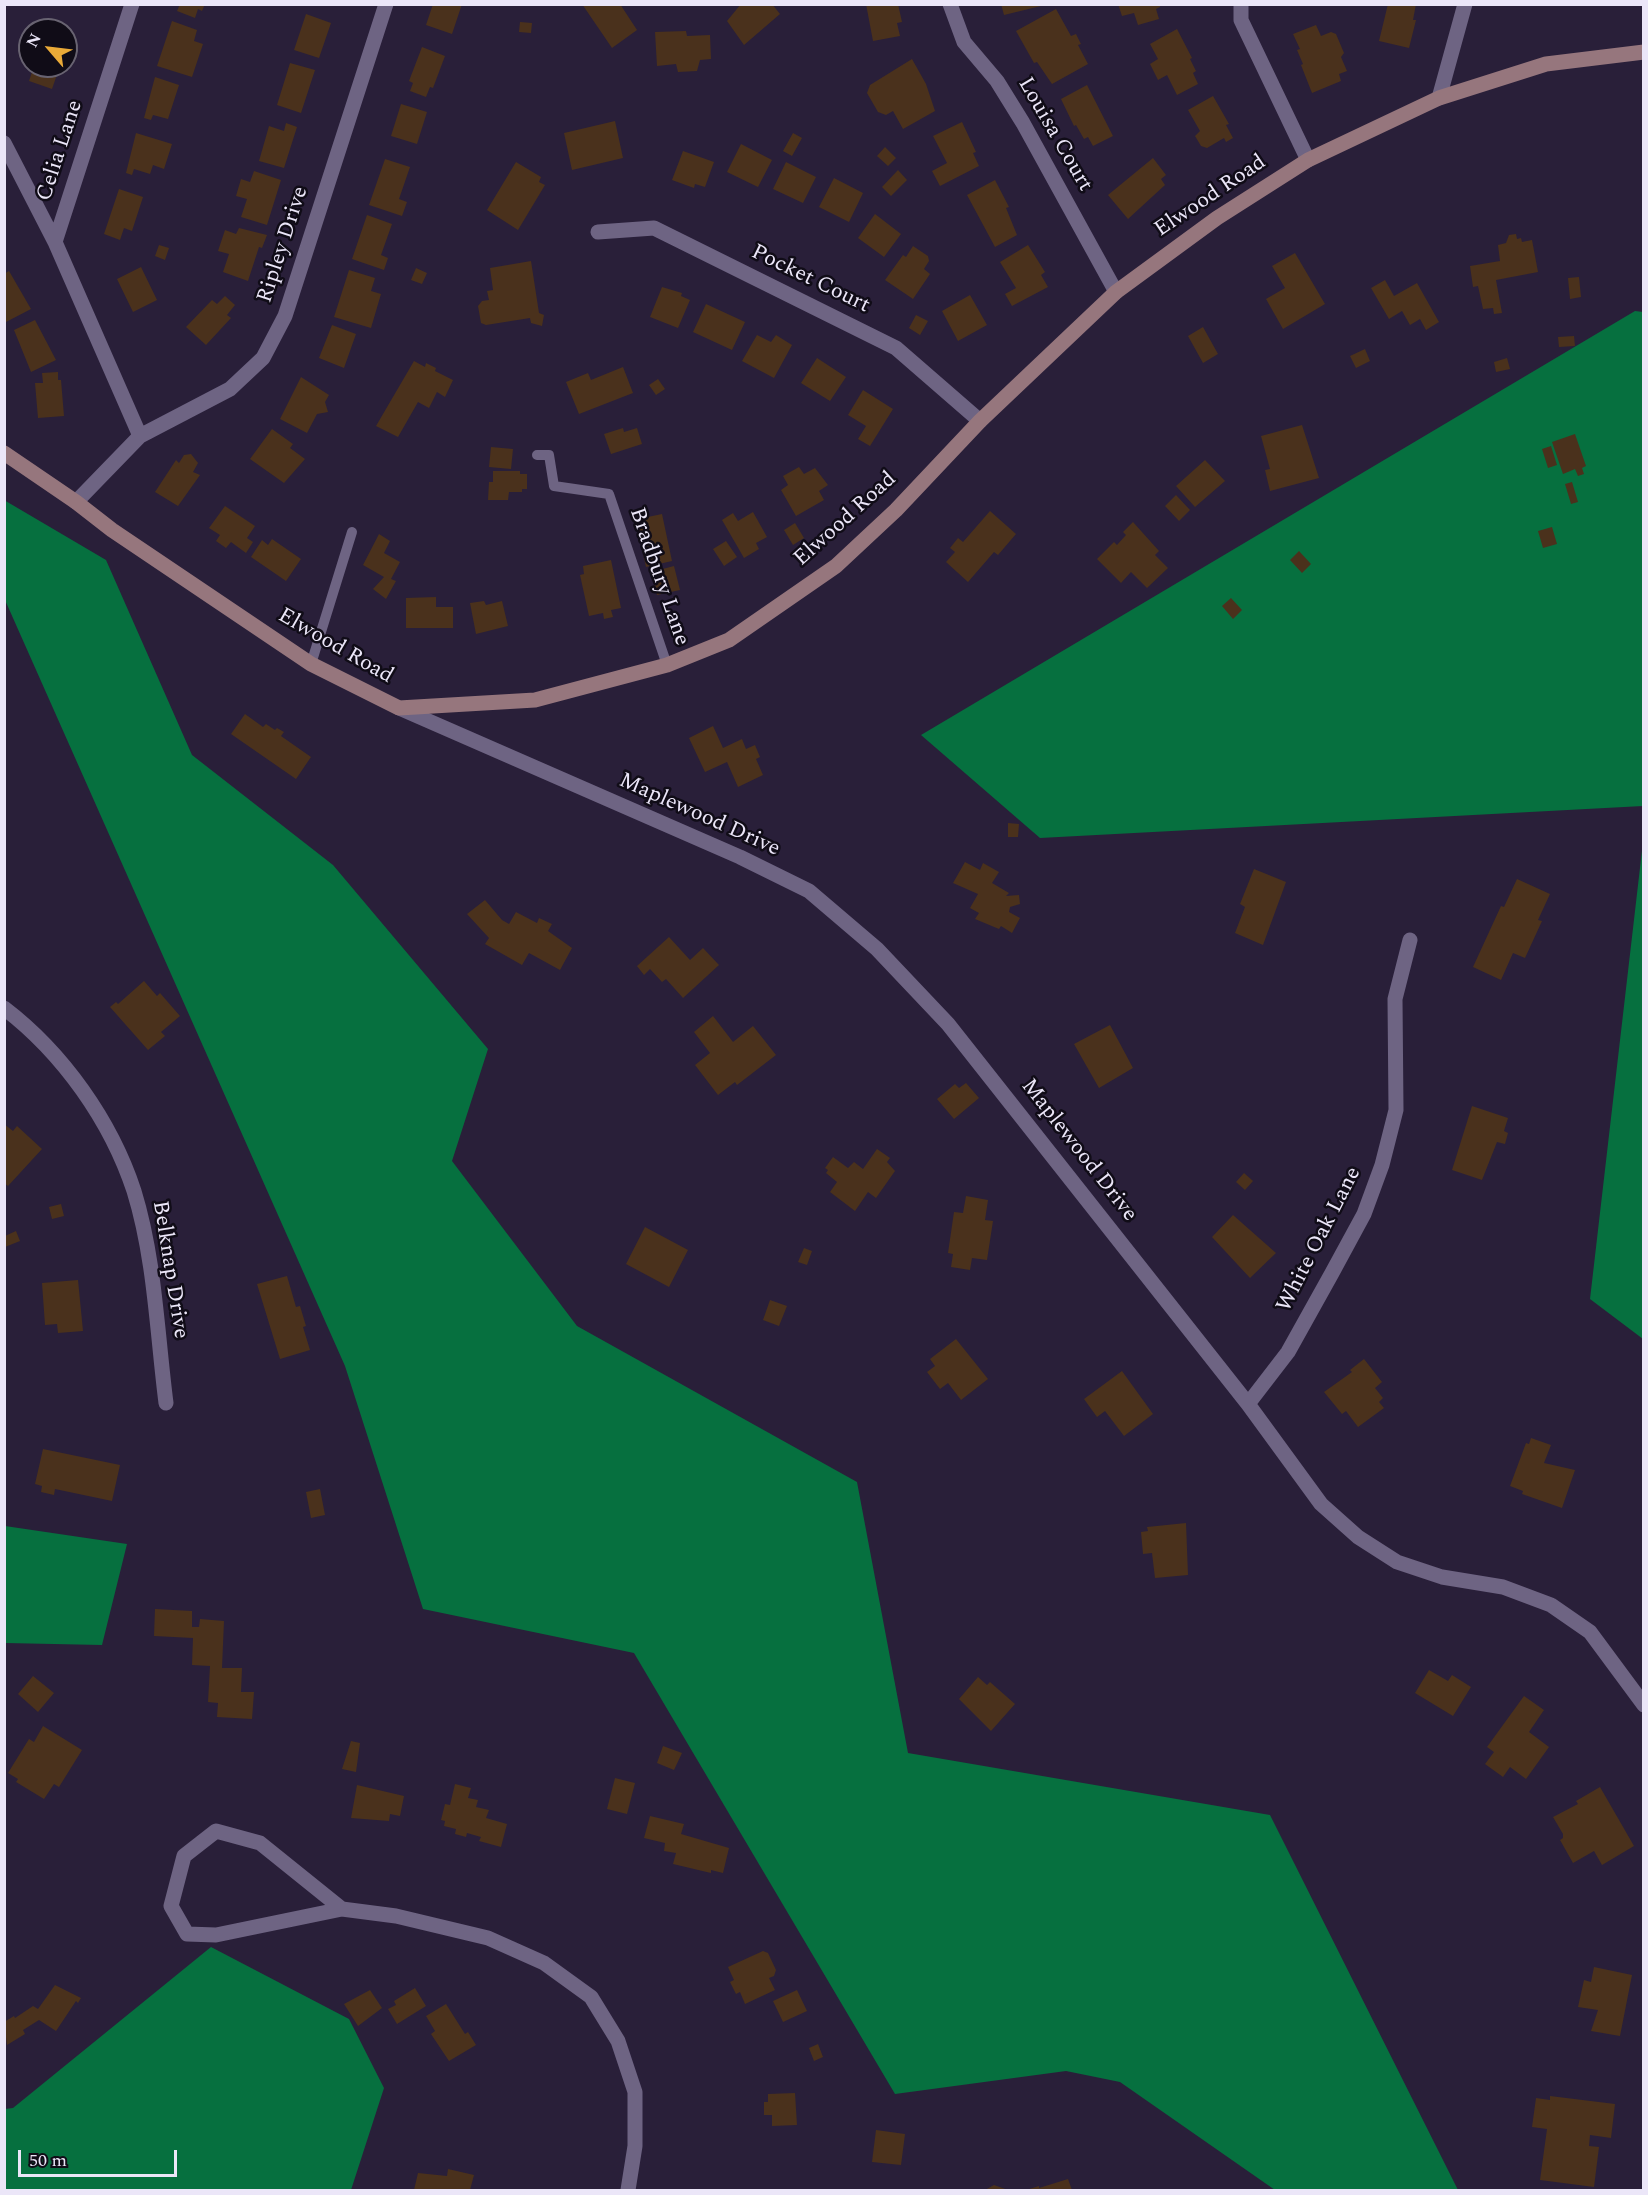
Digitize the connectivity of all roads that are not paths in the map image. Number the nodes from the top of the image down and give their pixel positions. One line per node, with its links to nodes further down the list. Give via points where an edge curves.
1 (132, 4): 11 (street, Celia Lane)
2 (386, 4): 14 (street, Ripley Drive, via 285,316 263,358 230,389)
3 (950, 4): 12 (street, Louisa Court, via 964,42 997,81 1023,123)
4 (1241, 4): 9 (street, via 1242,20)
5 (1465, 4): 7 (street)
6 (1644, 52): 7 (main road, Elwood Road, via 1546,64)
7 (1439, 98): 9 (main road, Elwood Road)
8 (4, 143): 11 (street)
9 (1308, 160): 12 (main road, Elwood Road, via 1217,218)
10 (598, 232): 13 (street, Pocket Court, via 654,228 685,243 896,348)
11 (55, 242): 14 (street)
12 (1116, 292): 13 (main road, Elwood Road)
13 (980, 420): 20 (main road, Elwood Road, via 896,510 836,566 729,640)
14 (140, 436): 17 (street, Ripley Drive)
15 (4, 453): 17 (main road, Elwood Road)
16 (537, 455): 20 (lane, Bradbury Lane, via 549,455 554,486 609,494)
17 (76, 502): 19 (main road, Elwood Road)
18 (352, 532): 19 (lane)
19 (311, 664): 21 (main road, Elwood Road)
20 (667, 665): 21 (main road, Elwood Road, via 535,700)
21 (399, 708): 25 (street, Maplewood Drive, via 809,891 877,949 948,1024)
22 (1410, 940): 25 (street, White Oak Lane, via 1395,999 1396,1110 1382,1165 1364,1214 1288,1352)
23 (4, 1008): 24 (street, Belknap Drive, via 24,1022 72,1075 109,1132 134,1192 150,1267)
24 (166, 1403)
25 (1248, 1404): 26 (street, Maplewood Drive, via 1321,1504 1358,1537 1397,1562 1442,1577 1503,1587 1551,1605 1590,1632)
26 (1644, 1705)
27 (342, 1909): 27 (street, via 260,1843 216,1831 184,1856 171,1906 187,1934 216,1935); 28 (street, via 396,1916 488,1938 544,1963 591,1997 618,2041 635,2092 635,2146)
28 (628, 2190)

